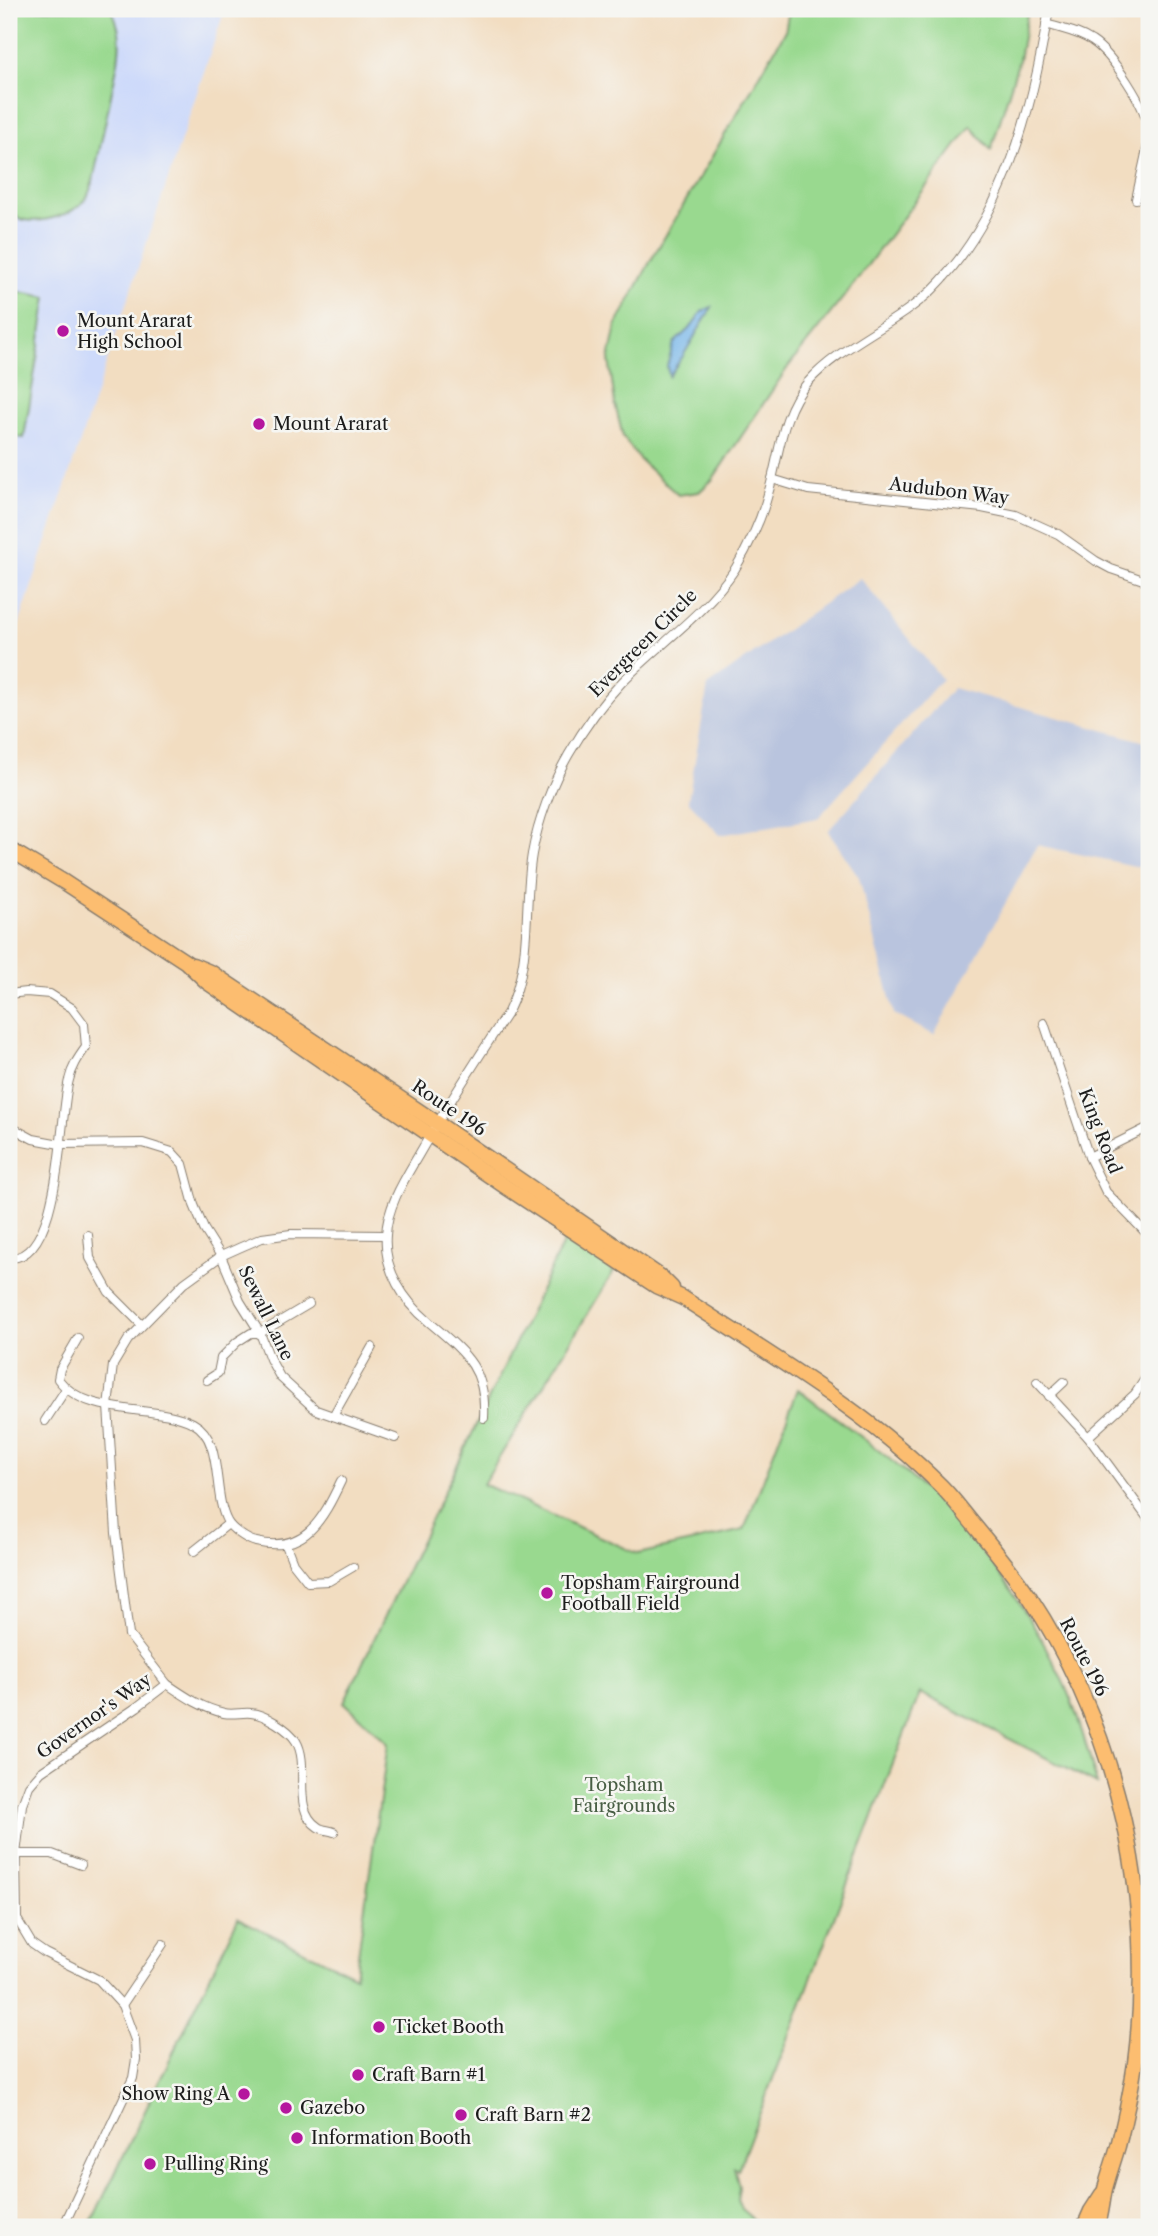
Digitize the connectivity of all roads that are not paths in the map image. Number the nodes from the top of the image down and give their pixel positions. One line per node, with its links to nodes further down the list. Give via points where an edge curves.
1 (1049, 9): 2 (street, Evergreen Circle)
2 (1046, 24): 3 (street, via 1079,34 1103,51 1140,103); 6 (street, Evergreen Circle, via 1022,125 992,205 976,233 932,289 807,383 787,416)
3 (1149, 131)
4 (1149, 140): 5 (street)
5 (1136, 199)
6 (772, 480): 7 (street, Audubon Way, via 808,490 1017,515 1058,534 1103,565); 13 (street, Evergreen Circle, via 762,516 734,569 692,620 596,711 568,755 532,855 522,976 515,997)
7 (1149, 582)
8 (9, 849): 13 (highway, Route 196, via 186,962 212,973)
9 (9, 995): 14 (street, via 50,994 84,1024 86,1047 68,1082)
10 (1044, 1023): 15 (street, King Road)
11 (9, 1126): 14 (street, Sewall Lane, via 33,1139)
12 (1149, 1127): 15 (street)
13 (433, 1129): 17 (street, Evergreen Circle, via 394,1200); 50 (highway, Route 196, via 661,1277 682,1297 882,1433 942,1487 1030,1598 1066,1658 1110,1769 1130,1848 1139,1910 1141,1988 1136,2055 1127,2111)
14 (60, 1144): 19 (street, Sewall Lane, via 143,1143 172,1152 183,1164 194,1205); 20 (street, via 55,1188 40,1234 32,1249 18,1259)
15 (1090, 1157): 18 (street, King Road, via 1106,1192)
16 (88, 1234): 22 (street, via 90,1258 109,1292)
17 (386, 1235): 19 (street, Governor's Way, via 291,1234 262,1238); 34 (street, via 392,1274 407,1301 460,1347 480,1377)
18 (1149, 1236)
19 (221, 1256): 22 (street, Governor's Way, via 184,1283); 23 (street, Sewall Lane)
20 (9, 1258)
21 (309, 1304): 23 (street)
22 (142, 1325): 32 (street, Governor's Way, via 113,1365)
23 (260, 1333): 27 (street, via 237,1342 221,1358 218,1373); 33 (street, Sewall Lane, via 280,1377 316,1410)
24 (78, 1338): 30 (street, via 60,1369 58,1379)
25 (372, 1347): 33 (street)
26 (1149, 1373): 36 (street, via 1135,1394)
27 (207, 1380)
28 (1037, 1382): 31 (street)
29 (1064, 1382): 31 (street)
30 (66, 1389): 32 (street); 35 (street)
31 (1049, 1396): 36 (street)
32 (108, 1406): 40 (street, via 178,1418 204,1432); 44 (street, Governor's Way, via 116,1533 129,1635)
33 (332, 1416): 37 (street, Sewall Lane)
34 (484, 1418)
35 (45, 1422)
36 (1088, 1437): 39 (street)
37 (395, 1438)
38 (341, 1480): 41 (street, via 325,1514)
39 (1149, 1518)
40 (228, 1524): 41 (street, via 252,1541); 42 (street)
41 (286, 1545): 43 (street, via 308,1582 329,1581)
42 (194, 1550)
43 (353, 1567)
44 (167, 1684): 45 (street, via 196,1704 227,1714 254,1713 277,1723 296,1740 307,1813 318,1827); 46 (street, Governor's Way, via 41,1772 22,1805)
45 (334, 1832)
46 (16, 1854): 47 (street, via 52,1854); 49 (street, Governor's Way, via 17,1919 32,1944 99,1980)
47 (81, 1865)
48 (163, 1944): 49 (street)
49 (122, 2005): 51 (street, Governor's Way, via 135,2040 133,2078)
50 (1105, 2190): 52 (highway, Route 196); 53 (highway, Route 196)
51 (63, 2227)
52 (1084, 2227)
53 (1097, 2227)

